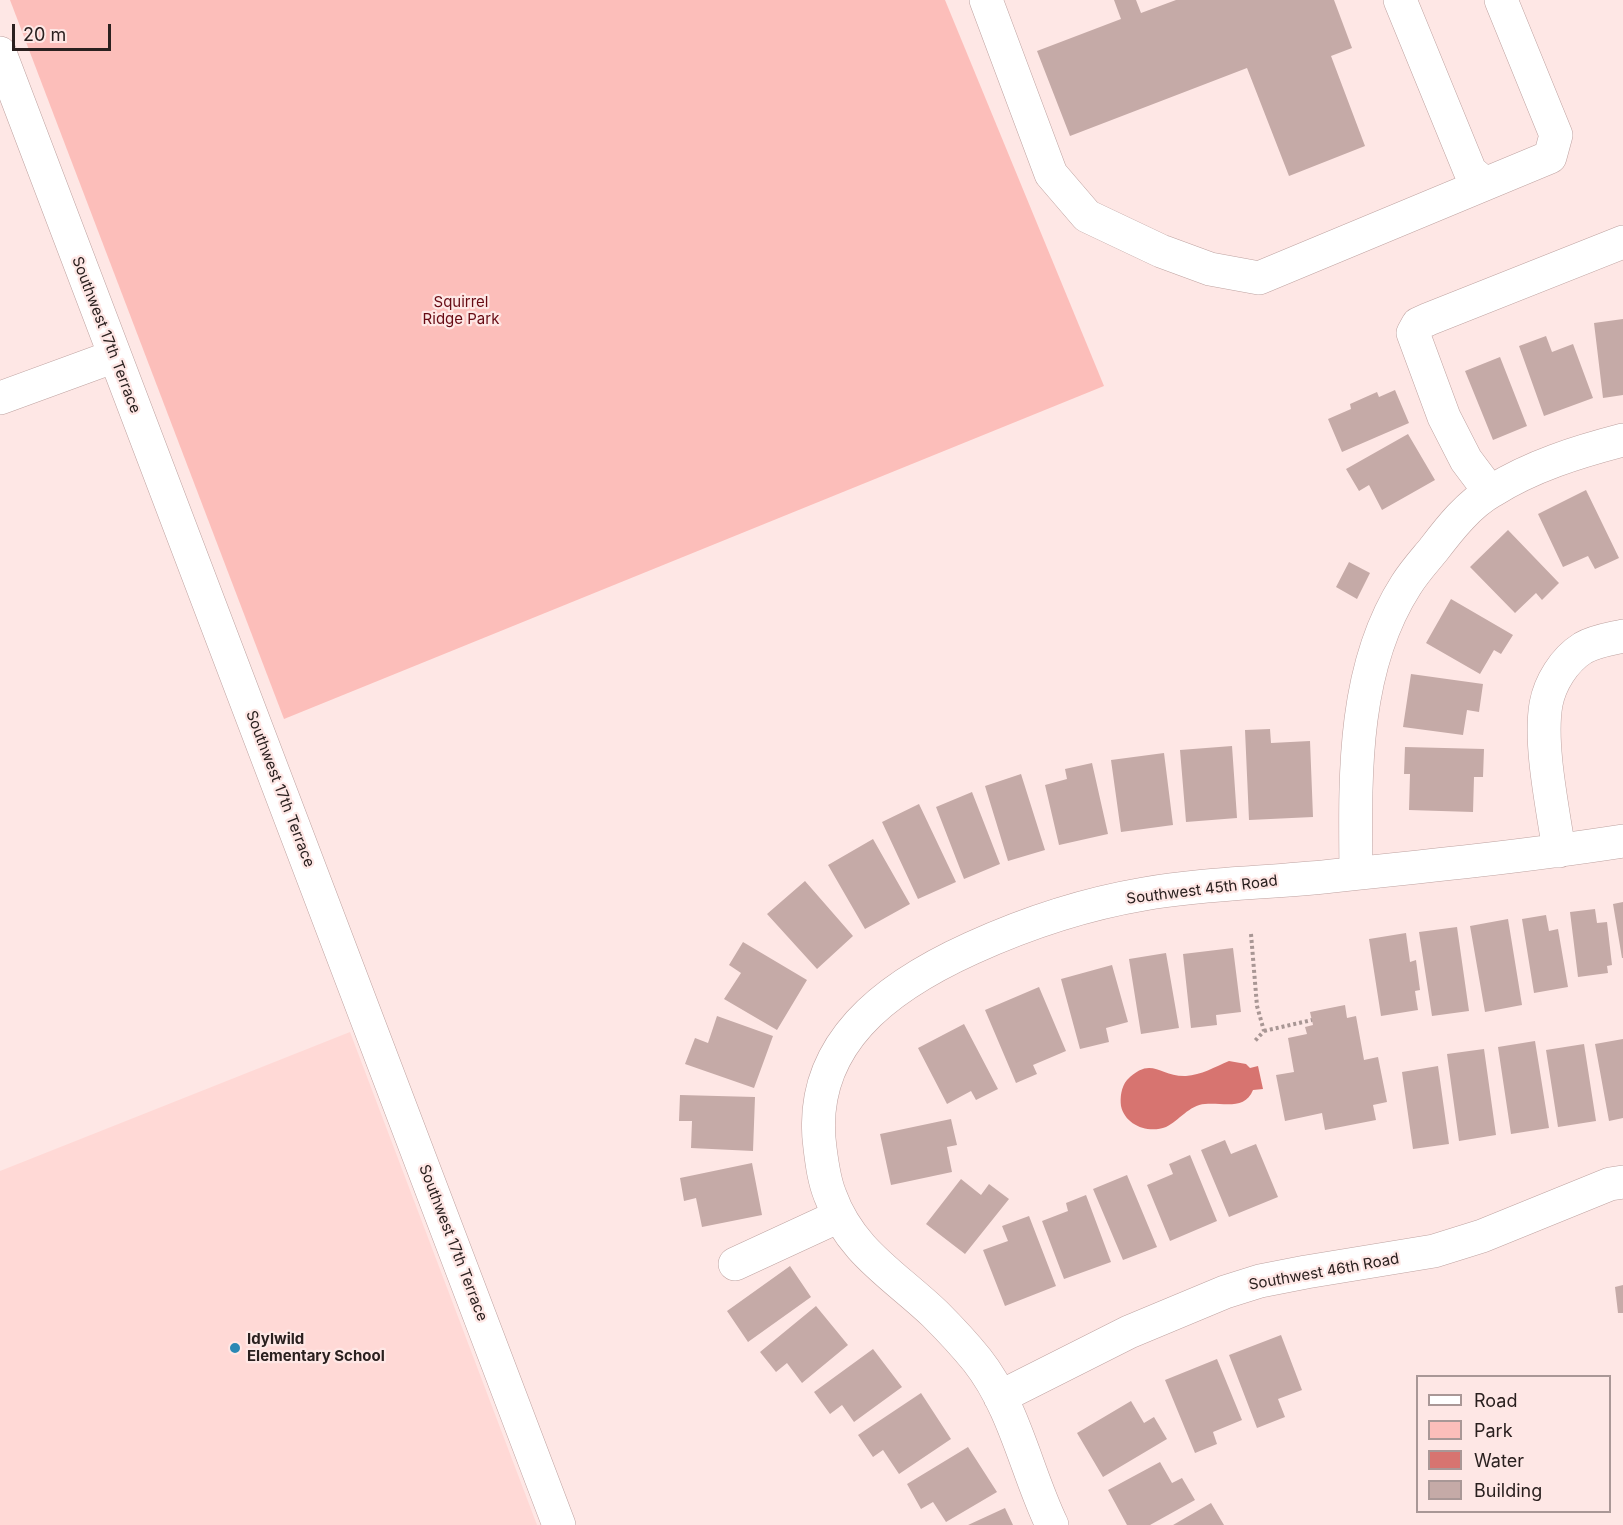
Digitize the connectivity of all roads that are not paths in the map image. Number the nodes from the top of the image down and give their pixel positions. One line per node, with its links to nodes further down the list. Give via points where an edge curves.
1 (986, 0): 5 (street, via 1051,174 1087,216 1161,251 1210,269 1259,278)
2 (1400, 0): 5 (street, via 1470,171)
3 (1501, 0): 5 (street, via 1556,135 1550,157)
4 (0, 53): 7 (street, Southwest 17th Terrace)
5 (1485, 184)
6 (1623, 243): 10 (street, via 1429,319 1418,324 1413,333 1444,417 1466,460)
7 (114, 356): 8 (street); 19 (street, Southwest 17th Terrace)
8 (0, 398)
9 (1623, 440): 10 (street, via 1540,465)
10 (1490, 492): 14 (street, via 1454,523 1406,585 1373,659 1358,750)
11 (1623, 636): 13 (street, via 1584,648 1567,663 1554,679 1546,704 1544,735)
12 (1623, 841): 13 (street, Southwest 45th Road)
13 (1559, 851): 14 (street, Southwest 45th Road)
14 (1356, 873): 16 (street, Southwest 45th Road, via 1145,894 1067,911 1001,934 899,987 846,1038 828,1071 818,1108 822,1168)
15 (1623, 1182): 18 (street, Southwest 46th Road, via 1434,1251 1295,1274 1225,1292 1129,1332)
16 (839, 1216): 17 (street); 18 (street, Southwest 45th Road, via 853,1240 876,1264 934,1314 978,1361)
17 (735, 1264)
18 (1000, 1397): 20 (street, Southwest 45th Road)
19 (559, 1525)
20 (1052, 1525)

